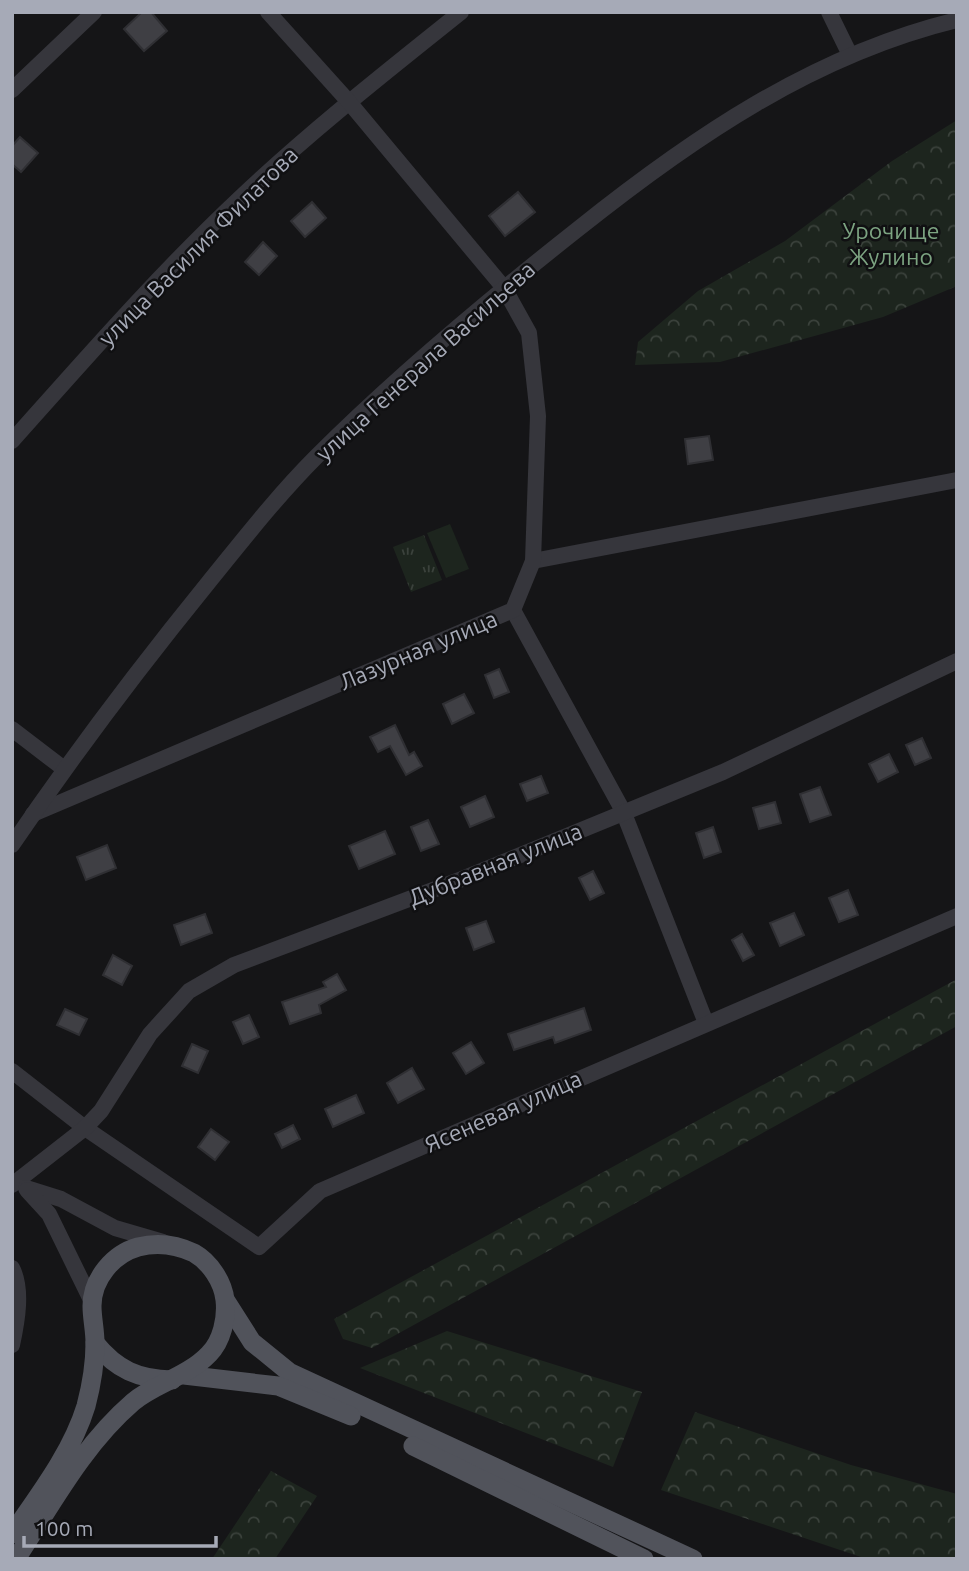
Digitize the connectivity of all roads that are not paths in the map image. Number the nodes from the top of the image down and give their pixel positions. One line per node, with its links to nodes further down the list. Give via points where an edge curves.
1 (94, 12): 7 (street)
2 (268, 12): 8 (street)
3 (461, 12): 8 (street, улица Василия Филатова)
4 (829, 12): 6 (street)
5 (957, 20): 6 (street, улица Генерала Васильева)
6 (850, 55): 9 (street, улица Генерала Васильева, via 786,85 672,156)
7 (12, 90)
8 (349, 102): 9 (street); 10 (street, улица Василия Филатова, via 240,198 86,357)
9 (503, 288): 12 (street, via 528,333 537,404); 16 (street, улица Генерала Васильева, via 316,457 147,657)
10 (12, 441)
11 (957, 480): 12 (street)
12 (533, 561): 13 (street, Лазурная улица)
13 (513, 610): 17 (street); 18 (street, Лазурная улица)
14 (957, 661): 17 (street, Дубравная улица, via 723,772)
15 (12, 729): 16 (street)
16 (63, 768): 18 (street, улица Генерала Васильева)
17 (623, 811): 21 (street); 23 (street, Дубравная улица, via 462,879 234,965 189,991 150,1034)
18 (33, 814): 19 (street, улица Генерала Васильева)
19 (12, 845)
20 (957, 916): 21 (street, Ясеневая улица)
21 (706, 1023): 23 (street, Ясеневая улица, via 320,1191 259,1247)
22 (12, 1071): 23 (street)
23 (85, 1128): 24 (street, Дубравная улица)
24 (17, 1183): 25 (street, via 61,1199 115,1228); 28 (street, via 49,1213)
25 (174, 1245): 27 (main road, via 207,1264 221,1283); 28 (main road, via 151,1243 127,1250 105,1268)
26 (12, 1268): 30 (street, via 17,1300)
27 (225, 1299): 31 (main road, via 225,1322 211,1353); 35 (main road, via 252,1342 289,1373)
28 (92, 1303): 29 (main road)
29 (95, 1343): 31 (main road, via 111,1362 132,1375); 32 (main road, via 86,1404 72,1442)
30 (12, 1345)
31 (179, 1378): 33 (main road, via 135,1401 89,1447); 34 (main road, via 278,1386 357,1418)
32 (12, 1534)
33 (16, 1559)
34 (644, 1559)
35 (693, 1559)

